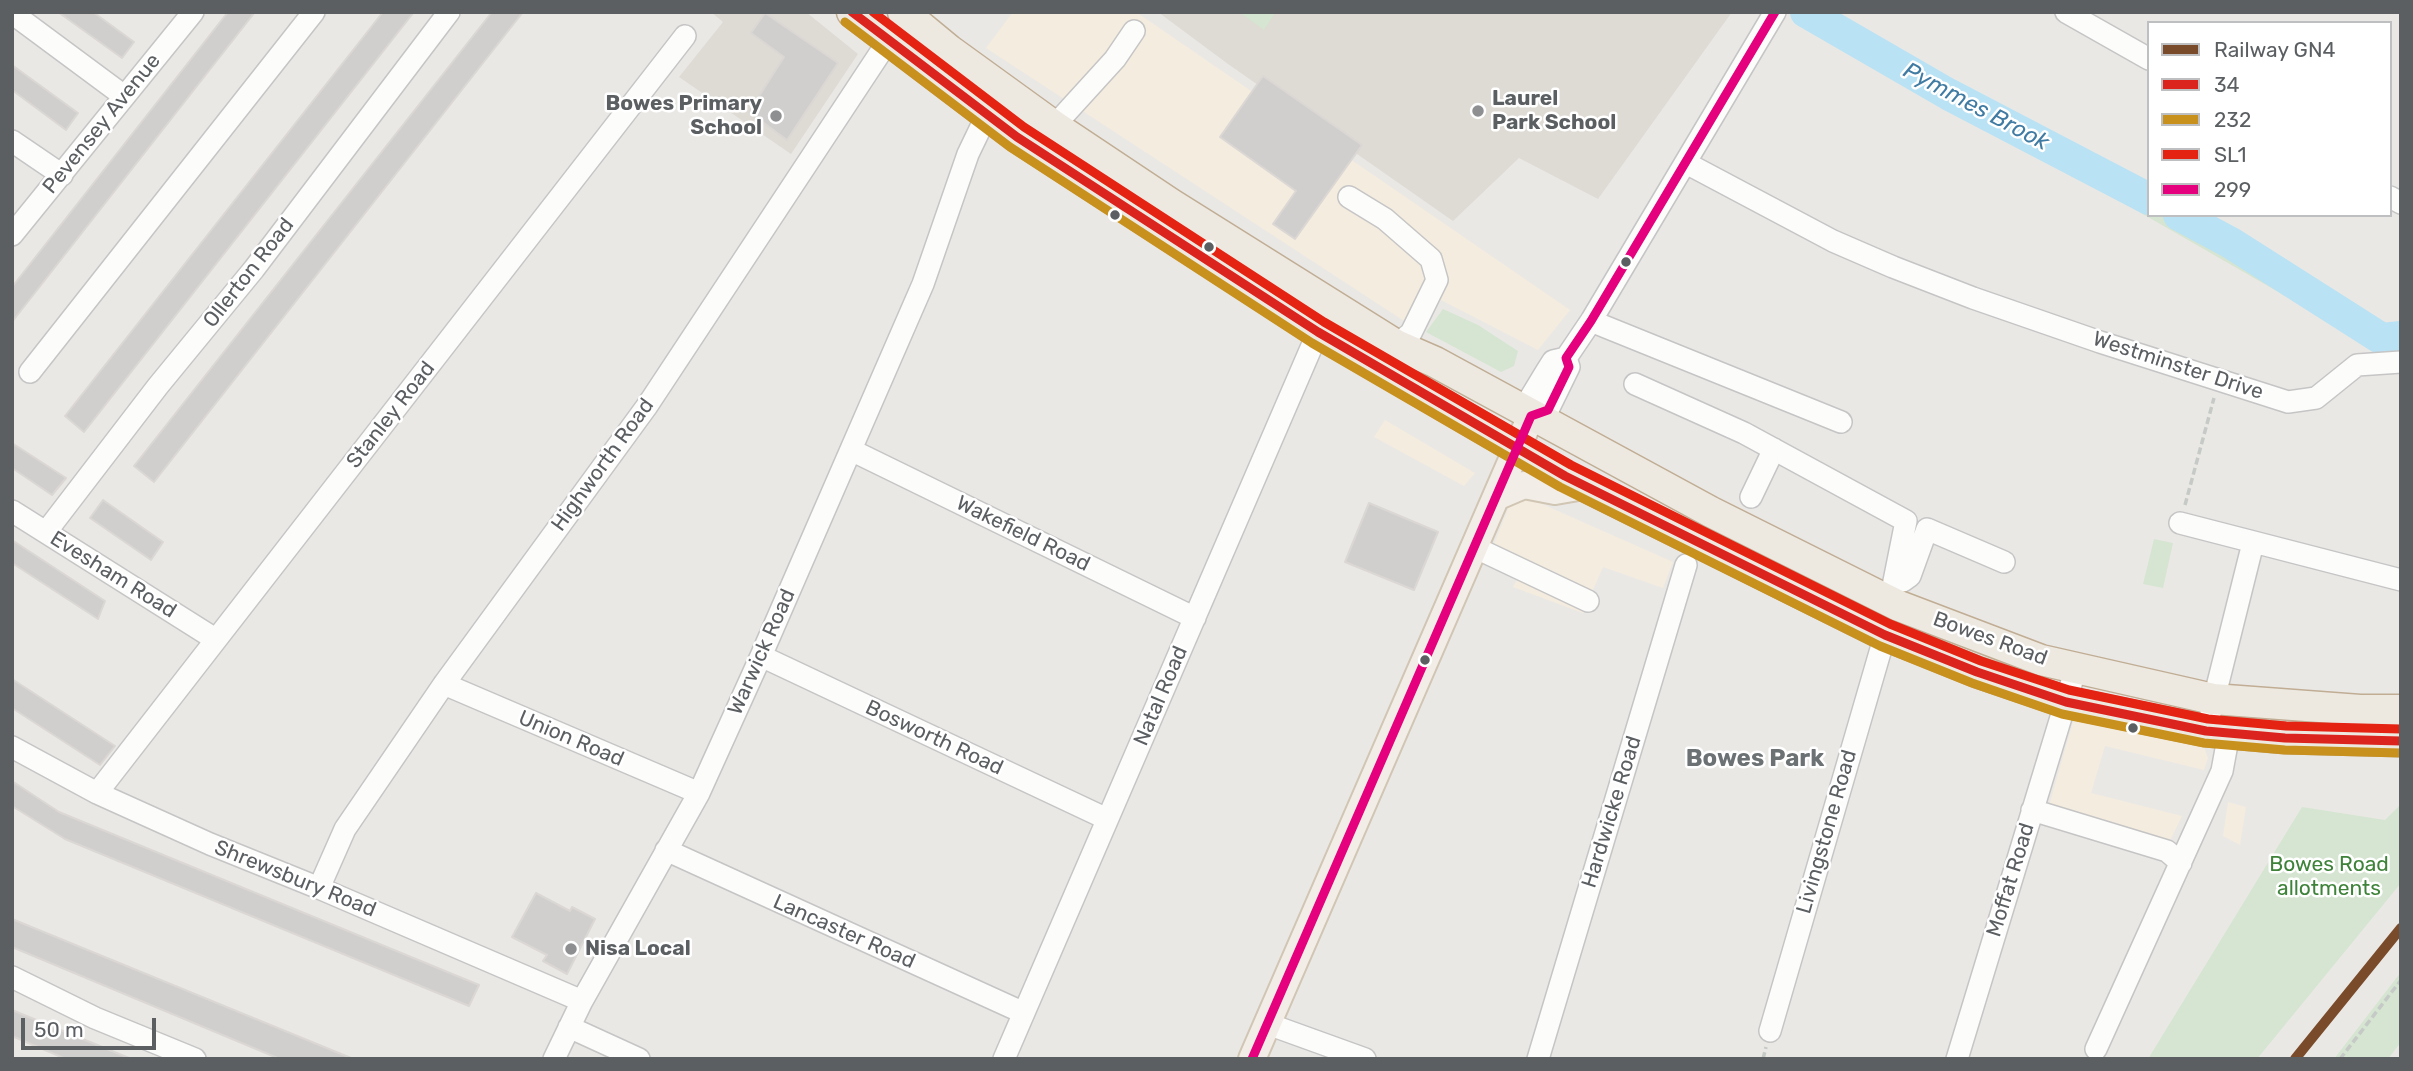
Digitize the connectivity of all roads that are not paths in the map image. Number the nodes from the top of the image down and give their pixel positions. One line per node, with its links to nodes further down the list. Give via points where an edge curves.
1 (314, 12): 26 (street)
2 (449, 12): 38 (street, Ollerton Road)
3 (852, 12): 11 (highway)
4 (903, 12): 13 (highway, Bowes Road)
5 (1775, 12): 18 (street)
6 (2066, 12): 12 (street)
7 (12, 13): 14 (street)
8 (182, 16): 14 (street, Pevensey Avenue)
9 (1134, 31): 16 (street, via 1115,60)
10 (685, 36): 48 (street, Stanley Road)
11 (888, 41): 15 (highway); 51 (street, Highworth Road, via 647,406)
12 (2147, 58)
13 (1000, 87): 15 (street, Warwick Road); 16 (highway, Bowes Road)
14 (124, 96): 19 (street, Pevensey Avenue)
15 (987, 114): 23 (highway); 32 (street, Warwick Road, via 968,154 923,284)
16 (1054, 126): 24 (highway, Bowes Road)
17 (12, 141): 19 (street)
18 (1686, 163): 22 (street); 25 (street, Westminster Drive, via 1833,241 1893,267 2100,342 2288,402 2316,398 2357,365)
19 (62, 175): 21 (street, Pevensey Avenue)
20 (1349, 197): 24 (street, via 1385,219 1431,259 1437,280 1411,333)
21 (12, 235)
22 (1591, 321): 28 (street, via 1566,358 1553,361 1546,372 1529,400); 29 (street)
23 (1318, 332): 30 (highway); 46 (street, Natal Road)
24 (1396, 345): 28 (highway, Bowes Road); 30 (main road, via 1430,374 1509,419 1516,426)
25 (2401, 362)
26 (30, 372)
27 (1635, 384): 31 (street)
28 (1531, 416): 30 (main road); 44 (highway, Bowes Road, via 1711,512)
29 (1841, 422)
30 (1516, 447): 33 (highway, Bowes Road); 35 (main road)
31 (1774, 449): 34 (street); 44 (street, via 1906,521)
32 (851, 450): 46 (street, Wakefield Road); 49 (street, Warwick Road)
33 (1584, 486): 35 (main road, via 1555,491 1524,485); 41 (highway, Bowes Road)
34 (1751, 497)
35 (1496, 498): 40 (main road)
36 (12, 511): 38 (street, Evesham Road)
37 (2180, 523): 39 (street)
38 (46, 532): 48 (street, Evesham Road)
39 (2253, 543): 43 (street); 52 (street)
40 (1474, 547): 45 (street); 68 (main road)
41 (1690, 553): 47 (highway, Bowes Road); 78 (street, Hardwicke Road)
42 (2004, 562): 44 (street, via 1927,529 1910,576)
43 (2401, 580)
44 (1892, 591): 50 (highway, Bowes Road, via 2041,660)
45 (1588, 601)
46 (1195, 618): 61 (street, Natal Road)
47 (1885, 635): 53 (highway, Bowes Road, via 1977,673); 70 (street, Livingstone Road)
48 (215, 639): 58 (street, Stanley Road)
49 (761, 656): 59 (street, Warwick Road); 61 (street, Bosworth Road)
50 (2076, 668): 52 (highway, Bowes Road); 53 (street, Moffat Road)
51 (444, 684): 59 (street, Union Road); 64 (street, Highworth Road, via 345,829)
52 (2213, 699): 54 (highway, Bowes Road); 55 (street)
53 (2066, 702): 55 (highway, Bowes Road); 60 (street, Moffat Road)
54 (2401, 710)
55 (2217, 732): 56 (highway, Bowes Road); 63 (street, via 2222,771)
56 (2401, 741)
57 (12, 747): 58 (street, Shrewsbury Road)
58 (97, 793): 64 (street, Shrewsbury Road)
59 (699, 793): 62 (street, Warwick Road)
60 (2032, 810): 63 (street, via 2167,851); 79 (street, Moffat Road)
61 (1107, 820): 67 (street, Natal Road)
62 (666, 850): 66 (street, Warwick Road); 67 (street, Lancaster Road)
63 (2181, 863): 71 (street)
64 (319, 888): 66 (street, Shrewsbury Road)
65 (12, 977): 72 (street)
66 (582, 1002): 69 (street, Warwick Road)
67 (1024, 1013): 75 (street, Natal Road)
68 (1268, 1024): 76 (main road); 77 (street)
69 (569, 1027): 73 (street, Warwick Road); 74 (street)
70 (1770, 1031)
71 (2096, 1049)
72 (195, 1059)
73 (554, 1059)
74 (639, 1059)
75 (1004, 1059)
76 (1252, 1059)
77 (1365, 1059)
78 (1538, 1059)
79 (1957, 1059)

